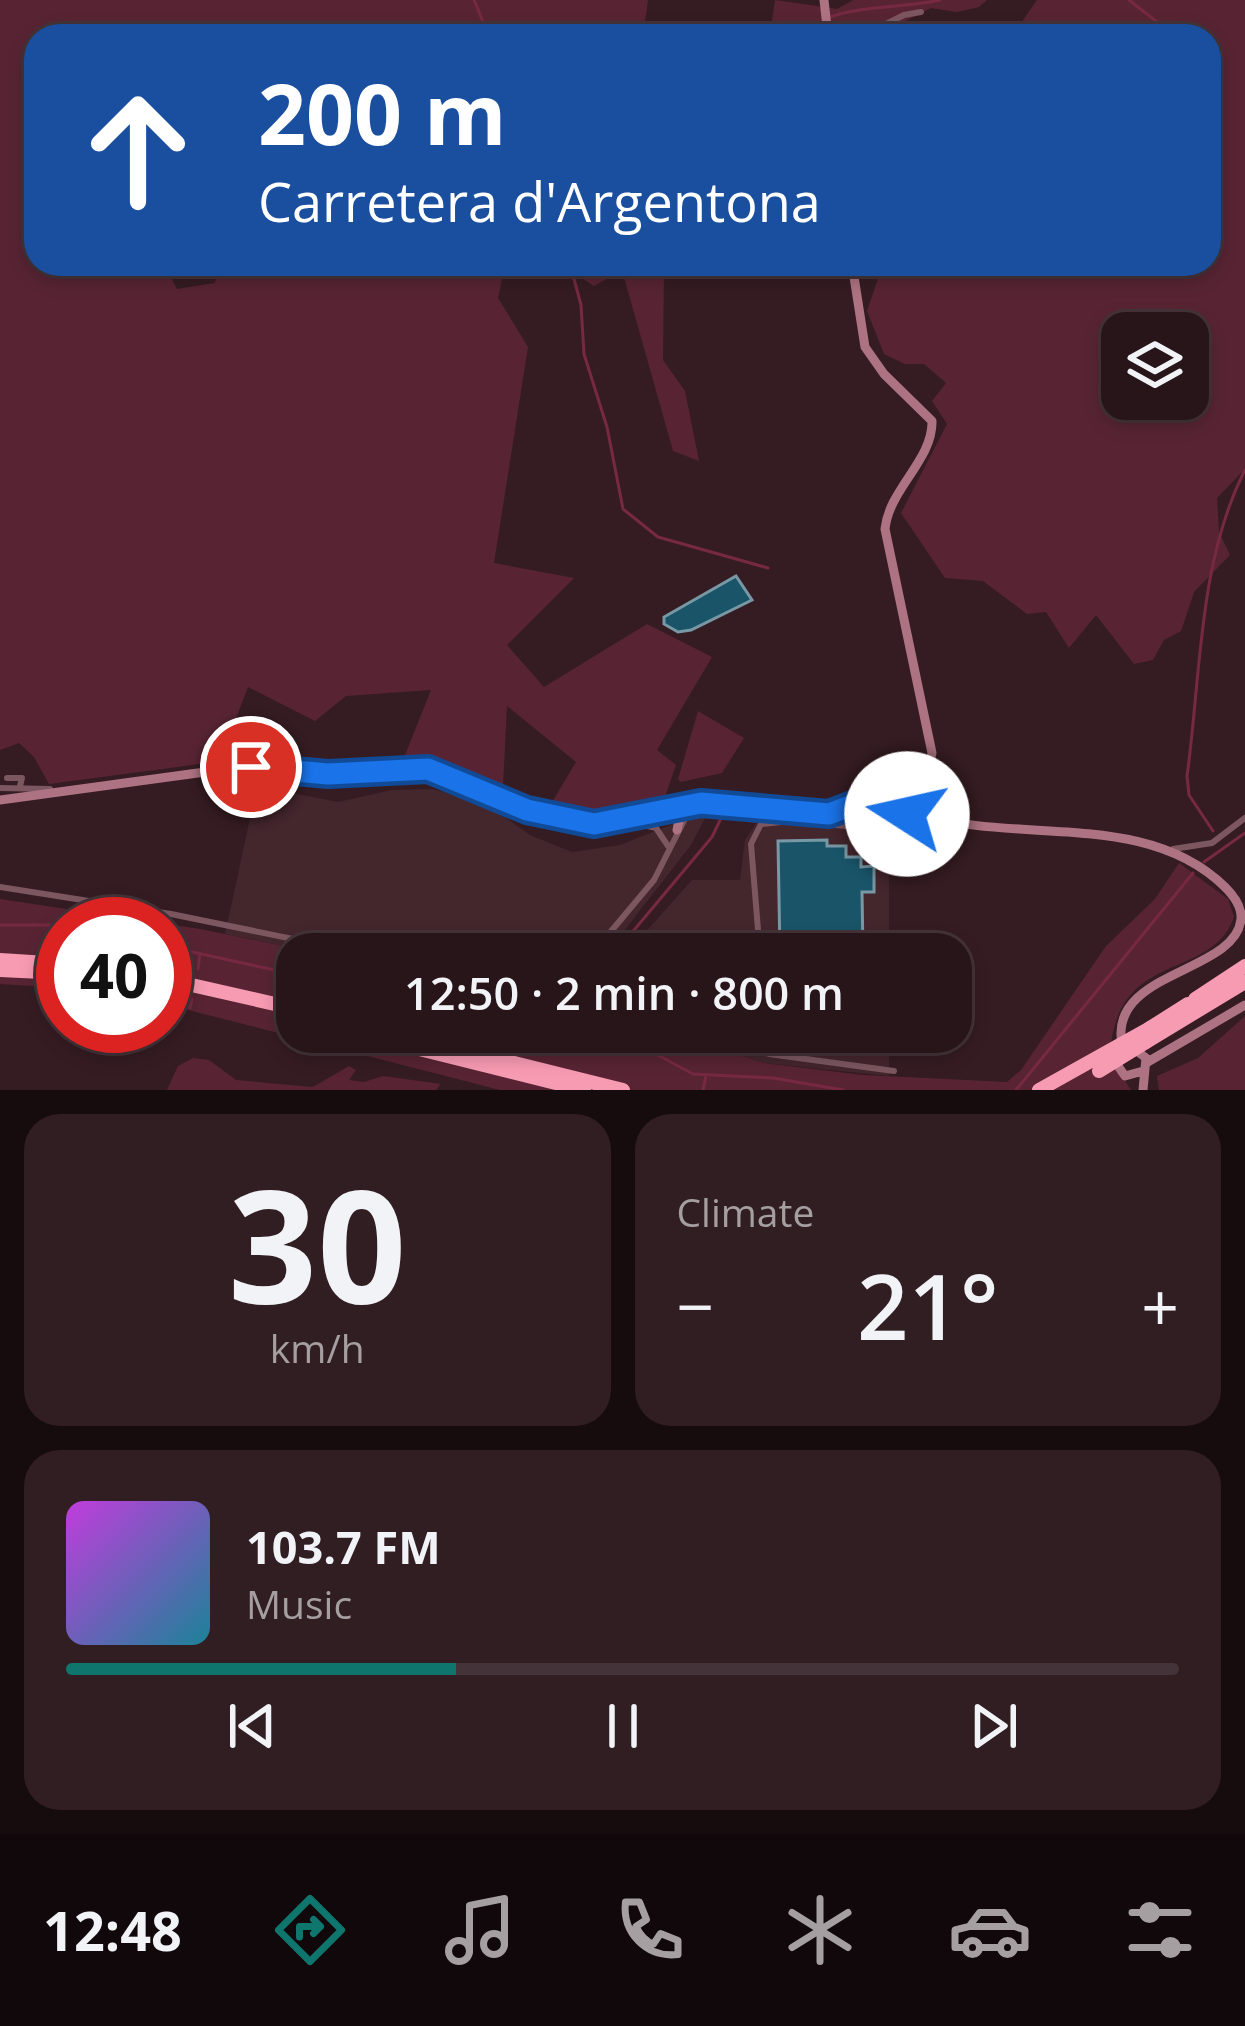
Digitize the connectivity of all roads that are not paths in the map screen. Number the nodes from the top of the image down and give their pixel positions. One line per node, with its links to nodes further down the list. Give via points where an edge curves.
1 (920, 12): 2 (street)
2 (886, 24)
3 (854, 276): 8 (street, via 865,347 933,427 885,529 932,753)
4 (7, 778): 5 (street, via 22,778)
5 (20, 786): 6 (street); 7 (street)
6 (0, 788)
7 (67, 791): 9 (street); 12 (street, via 251,767 328,774 428,769 557,819)
8 (914, 799): 10 (street, via 873,797 829,814); 13 (street); 13 (street, via 930,783 937,787 943,816); 21 (street, via 895,828 760,824 751,844)
9 (0, 800)
10 (688, 806): 12 (street); 14 (street)
11 (1245, 818): 16 (street)
12 (622, 820): 15 (street, via 656,827)
13 (936, 820): 16 (street)
14 (677, 830): 15 (street)
15 (668, 847): 20 (street, via 654,880)
16 (1197, 858): 18 (street)
17 (0, 886): 22 (street)
18 (1239, 898): 19 (street)
19 (1241, 927): 35 (street, via 1138,997 1123,1015)
20 (610, 933)
21 (758, 933)
22 (276, 935)
23 (0, 961): 24 (highway)
24 (36, 963)
25 (1245, 969): 34 (highway)
26 (0, 970): 27 (highway)
27 (36, 972)
28 (192, 985): 31 (highway)
29 (1245, 986): 34 (highway)
30 (192, 994): 33 (highway)
31 (276, 1004)
32 (1245, 1005): 40 (street)
33 (276, 1013)
34 (1148, 1035): 45 (highway, bridge); 46 (highway, bridge)
35 (1124, 1051): 40 (street, via 1139,1050); 42 (street, via 1118,1064)
36 (435, 1053): 43 (highway)
37 (474, 1053): 44 (highway)
38 (766, 1053): 39 (street)
39 (769, 1054): 41 (street)
40 (1145, 1067): 42 (street); 47 (street)
41 (894, 1071)
42 (1126, 1076): 47 (street)
43 (584, 1090)
44 (623, 1090)
45 (1039, 1090)
46 (1062, 1090)
47 (1140, 1090)

